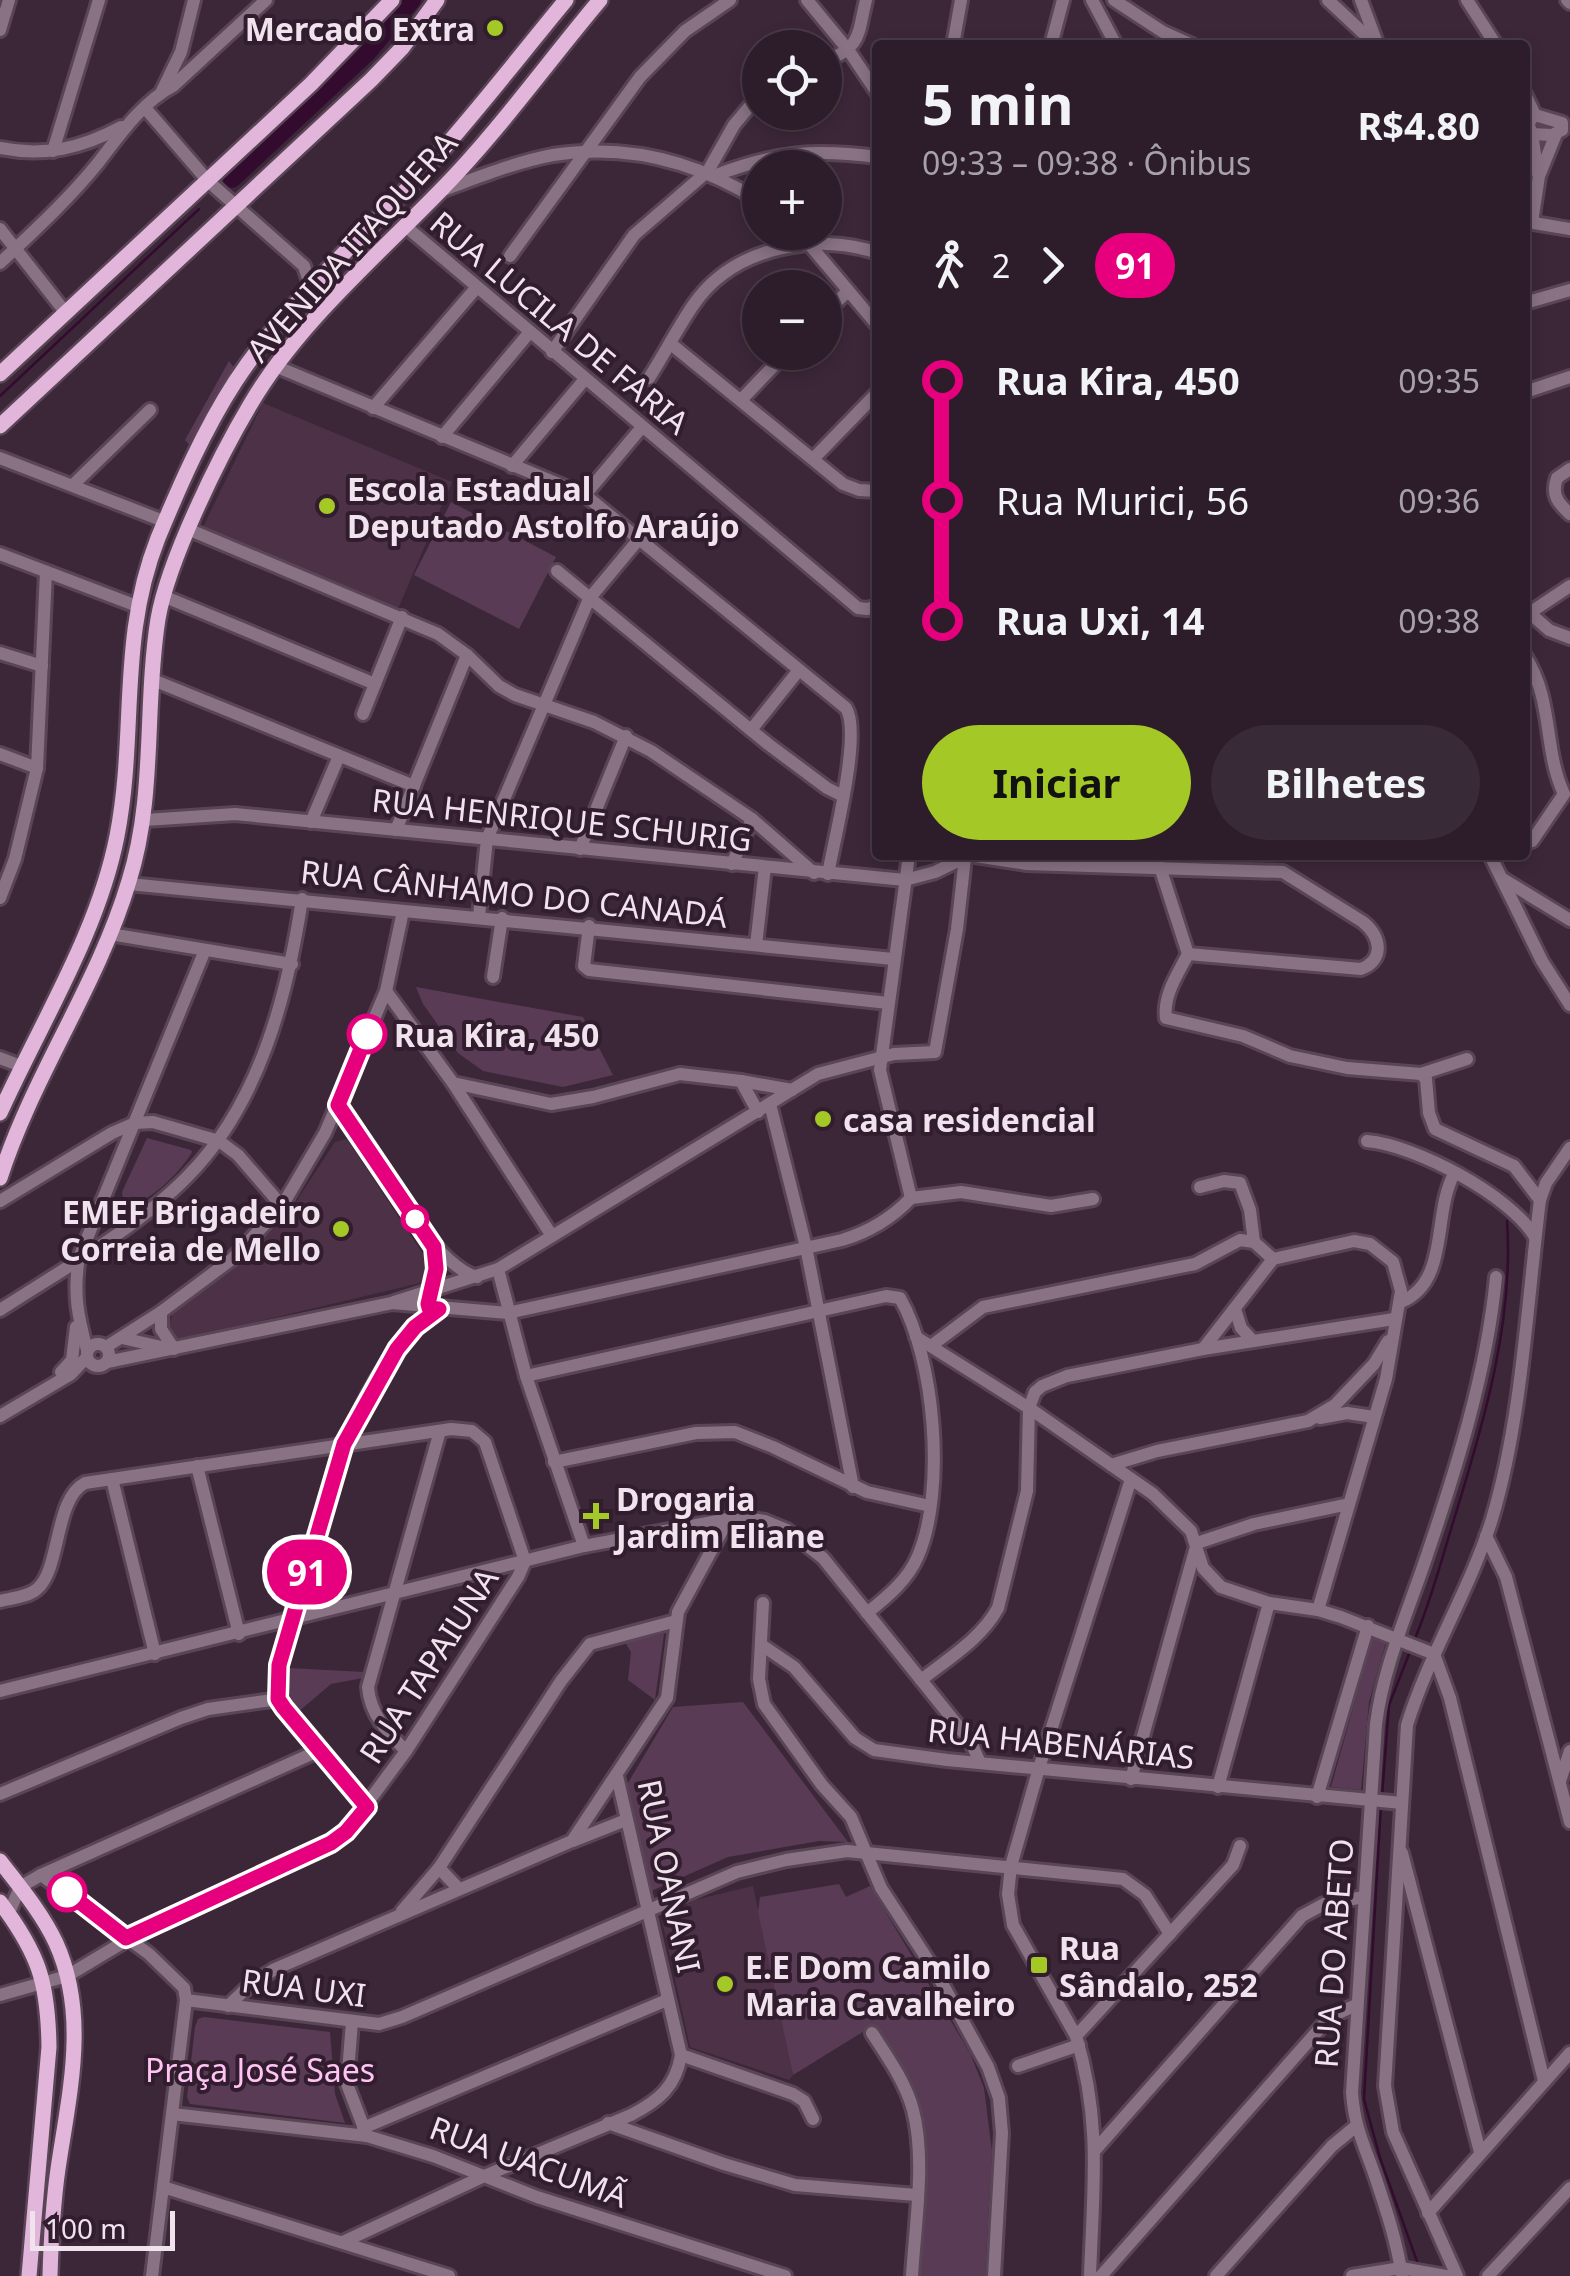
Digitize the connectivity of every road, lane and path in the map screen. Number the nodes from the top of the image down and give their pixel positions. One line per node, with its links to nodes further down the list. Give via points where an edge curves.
1 (9, 0): 19 (street)
2 (99, 0): 37 (street)
3 (194, 0): 30 (street)
4 (266, 0): 30 (street)
5 (438, 0): 45 (main road, via 371,80)
6 (566, 0): 59 (main road, AVENIDA ITAQUERA, via 422,172)
7 (600, 0): 43 (main road, AVENIDA ITAQUERA)
8 (730, 0): 38 (street, via 660,55)
9 (807, 0): 27 (street)
10 (866, 0): 27 (street)
11 (961, 0): 20 (street)
12 (1063, 0): 21 (street)
13 (1092, 0): 22 (street)
14 (1114, 0): 23 (street)
15 (1328, 0): 24 (street)
16 (1362, 0): 25 (street)
17 (1467, 0): 26 (street)
18 (383, 4): 42 (main road)
19 (0, 30)
20 (954, 40)
21 (1052, 40)
22 (1113, 40)
23 (1180, 40)
24 (1372, 40)
25 (1375, 40)
26 (1493, 40)
27 (849, 51): 28 (street); 29 (street)
28 (842, 54)
29 (872, 85)
30 (162, 92): 31 (street)
31 (146, 109): 34 (street); 42 (street)
32 (742, 115): 40 (street)
33 (1530, 124): 35 (street); 35 (street); 41 (street)
34 (124, 126): 37 (street); 52 (street, via 98,163)
35 (1564, 129): 41 (street)
36 (0, 148): 37 (street)
37 (53, 151)
38 (586, 154): 40 (street, via 639,154); 43 (street, via 535,159); 56 (street)
39 (872, 156): 40 (street, via 793,152)
40 (712, 173): 44 (street); 70 (street, via 634,235)
41 (1539, 176): 46 (street)
42 (208, 181): 45 (street); 66 (main road)
43 (441, 190): 48 (main road, AVENIDA ITAQUERA)
44 (742, 190)
45 (236, 205): 58 (street); 82 (main road)
46 (1530, 217)
47 (1530, 222): 50 (street)
48 (404, 225): 60 (street, RUA LUCILA DE FARIA); 71 (main road, AVENIDA ITAQUERA)
49 (0, 228): 52 (street)
50 (1569, 231)
51 (842, 245): 55 (street)
52 (15, 249): 57 (street); 66 (street)
53 (771, 250): 69 (street, via 731,269 695,302)
54 (817, 250): 63 (street)
55 (872, 252)
56 (510, 256)
57 (0, 263)
58 (304, 266): 59 (street); 61 (street)
59 (326, 272): 61 (main road, AVENIDA ITAQUERA)
60 (477, 286): 68 (street, RUA LUCILA DE FARIA); 80 (street)
61 (311, 288): 93 (main road, AVENIDA ITAQUERA, via 218,410)
62 (1570, 290): 65 (street)
63 (848, 291): 64 (street); 67 (street)
64 (842, 297)
65 (1530, 302)
66 (66, 313): 73 (main road)
67 (872, 319)
68 (529, 333): 70 (street, RUA LUCILA DE FARIA); 84 (street)
69 (670, 344): 75 (street); 79 (street)
70 (552, 352): 76 (street, RUA LUCILA DE FARIA)
71 (275, 366): 80 (street); 94 (main road, AVENIDA ITAQUERA)
72 (770, 370): 79 (street)
73 (0, 374)
74 (1570, 376): 77 (street)
75 (649, 378)
76 (585, 380): 83 (street, RUA LUCILA DE FARIA); 87 (street)
77 (1530, 390)
78 (872, 398): 86 (street)
79 (742, 399): 86 (street)
80 (373, 408): 84 (street)
81 (150, 410): 89 (street)
82 (0, 426)
83 (642, 427): 91 (street); 103 (street, RUA LUCILA DE FARIA, via 858,608)
84 (442, 436): 87 (street)
85 (0, 458): 89 (street)
86 (813, 459): 90 (street, via 843,484)
87 (512, 466): 91 (street)
88 (1570, 469): 92 (street, via 1557,478 1554,491)
89 (73, 486): 93 (street)
90 (872, 491)
91 (586, 495): 95 (street)
92 (1570, 514)
93 (166, 522): 102 (main road, AVENIDA ITAQUERA)
94 (190, 530): 100 (main road, AVENIDA ITAQUERA); 106 (street)
95 (639, 539): 101 (street); 112 (street)
96 (0, 554): 98 (street)
97 (557, 571): 101 (street)
98 (46, 572): 102 (street); 110 (street)
99 (1570, 586): 104 (street)
100 (163, 596): 113 (main road, AVENIDA ITAQUERA); 114 (street)
101 (589, 598): 115 (street); 117 (street)
102 (137, 606): 167 (main road, AVENIDA ITAQUERA, via 116,840 79,947)
103 (872, 608)
104 (1530, 610)
105 (1530, 615): 107 (street)
106 (402, 617): 109 (street); 114 (street)
107 (1570, 638)
108 (0, 653): 110 (street)
109 (468, 655): 115 (street, via 499,686); 122 (street)
110 (42, 666): 121 (street)
111 (1530, 666): 123 (street)
112 (799, 670): 117 (street); 124 (street, via 846,708 853,722)
113 (152, 680): 120 (street); 126 (main road, AVENIDA ITAQUERA)
114 (375, 684): 116 (street)
115 (545, 706): 118 (street); 129 (street)
116 (363, 714)
117 (750, 730): 124 (street)
118 (626, 736): 125 (street); 131 (street)
119 (0, 754): 121 (street)
120 (339, 756): 122 (street); 127 (street)
121 (38, 768): 133 (street)
122 (414, 786): 128 (street)
123 (1567, 792): 130 (street)
124 (843, 796): 143 (street)
125 (752, 819): 140 (street); 143 (street)
126 (144, 820): 127 (street, RUA HENRIQUE SCHURIG, via 235,814); 146 (main road, AVENIDA ITAQUERA)
127 (311, 822): 128 (street, RUA HENRIQUE SCHURIG)
128 (396, 830): 129 (street, RUA HENRIQUE SCHURIG)
129 (486, 839): 131 (street, RUA HENRIQUE SCHURIG); 150 (street)
130 (1532, 841)
131 (580, 849): 140 (street, RUA HENRIQUE SCHURIG)
132 (0, 853): 133 (street)
133 (15, 859): 147 (street)
134 (908, 860): 145 (street)
135 (960, 860): 145 (street, RUA HENRIQUE SCHURIG)
136 (967, 860): 165 (street, via 937,1051)
137 (997, 860): 142 (street)
138 (1492, 860): 144 (street)
139 (1193, 862): 142 (street); 157 (street, via 1286,872 1363,922 1379,942 1370,966 1361,969)
140 (732, 864): 141 (street, RUA HENRIQUE SCHURIG)
141 (764, 867): 143 (street, RUA HENRIQUE SCHURIG); 155 (street)
142 (1160, 867): 157 (street)
143 (821, 873): 145 (street, RUA HENRIQUE SCHURIG)
144 (1500, 878): 152 (street); 163 (street)
145 (906, 880): 158 (street)
146 (129, 884): 148 (street, RUA CÂNHAMO DO CANADÁ); 154 (main road, AVENIDA ITAQUERA)
147 (0, 898)
148 (302, 899): 149 (street, RUA CÂNHAMO DO CANADÁ); 159 (street)
149 (403, 910): 150 (street, RUA CÂNHAMO DO CANADÁ); 161 (street)
150 (479, 916): 151 (street, RUA CÂNHAMO DO CANADÁ)
151 (502, 918): 153 (street, RUA CÂNHAMO DO CANADÁ); 160 (street)
152 (1570, 920)
153 (589, 926): 155 (street, RUA CÂNHAMO DO CANADÁ); 162 (street, via 586,969)
154 (110, 934): 156 (street); 181 (main road, AVENIDA ITAQUERA)
155 (756, 946): 158 (street, RUA CÂNHAMO DO CANADÁ)
156 (206, 950): 159 (street); 177 (street)
157 (1188, 954): 168 (street, via 1165,1017 1243,1036 1290,1056)
158 (893, 959): 162 (street)
159 (292, 964): 178 (street, via 257,1066)
160 (494, 977)
161 (386, 991): 170 (street); 173 (street)
162 (888, 1003): 165 (street)
163 (1570, 1004)
164 (0, 1058): 167 (street)
165 (880, 1059): 171 (street, via 833,1068); 186 (street)
166 (1468, 1059): 168 (street)
167 (21, 1066): 175 (main road, AVENIDA ITAQUERA); 181 (main road, via 28,1083)
168 (1420, 1074): 185 (street, via 1434,1129 1514,1166)
169 (741, 1082): 171 (street); 172 (street, via 680,1074 566,1103); 174 (street)
170 (454, 1083): 172 (street); 176 (street)
171 (792, 1090): 174 (street)
172 (494, 1093): 176 (street)
173 (338, 1105): 189 (street); 195 (street)
174 (764, 1108): 191 (street); 194 (street)
175 (0, 1114)
176 (476, 1118): 191 (street)
177 (136, 1123): 178 (street); 188 (street); 196 (street)
178 (219, 1141): 189 (street); 196 (street, via 157,1204)
179 (1366, 1141): 182 (street, via 1416,1152)
180 (1570, 1148): 185 (street)
181 (6, 1161): 183 (main road, AVENIDA ITAQUERA)
182 (1454, 1174): 190 (street); 202 (street, via 1442,1202 1430,1276)
183 (0, 1178)
184 (1200, 1187): 193 (street, via 1240,1183)
185 (1535, 1195): 190 (street, via 1516,1199); 192 (street)
186 (910, 1198): 187 (street, via 961,1192 1050,1206); 194 (street, via 863,1234)
187 (1093, 1199)
188 (0, 1201)
189 (282, 1206): 208 (street, via 232,1259)
190 (1512, 1209): 192 (street)
191 (552, 1236): 198 (street)
192 (1536, 1236): 240 (street, via 1510,1436)
193 (1254, 1242): 197 (street); 218 (street, via 1240,1240 1195,1264 983,1307)
194 (806, 1246): 209 (street); 210 (street)
195 (434, 1247): 200 (street); 201 (street)
196 (79, 1258): 206 (street); 211 (street)
197 (1273, 1259): 202 (street, via 1354,1241 1370,1244 1392,1262); 205 (street)
198 (498, 1269): 200 (street); 210 (street)
199 (1496, 1276): 256 (street, RUA DO ABETO, via 1488,1338)
200 (470, 1280): 201 (street); 207 (street, via 456,1293)
201 (430, 1290): 203 (street); 204 (street)
202 (1401, 1302): 212 (street)
203 (392, 1303): 204 (street); 219 (street)
204 (434, 1308): 207 (street); 230 (street, via 397,1349)
205 (1235, 1309): 216 (street); 220 (street)
206 (0, 1310)
207 (463, 1311): 210 (street)
208 (161, 1312): 215 (street); 219 (street, via 161,1330)
209 (819, 1312): 214 (street, via 897,1296); 223 (street); 236 (street)
210 (508, 1314): 223 (street)
211 (76, 1315): 221 (street); 224 (street, via 72,1360)
212 (1394, 1320): 213 (street); 216 (street)
213 (1391, 1336): 227 (street); 228 (street, via 1335,1405)
214 (916, 1337): 218 (street); 238 (street, via 933,1436)
215 (122, 1338): 217 (street); 219 (street)
216 (1253, 1340): 220 (street)
217 (106, 1346): 221 (street, via 95,1344); 222 (street)
218 (930, 1346): 225 (street)
219 (174, 1349): 222 (street)
220 (1204, 1349): 225 (street, via 1050,1380)
221 (87, 1354): 222 (street, via 94,1365); 224 (street, via 71,1374)
222 (106, 1362)
223 (526, 1376): 231 (street)
224 (44, 1387): 226 (street)
225 (1029, 1408): 232 (street); 260 (street, via 1027,1491 998,1608 975,1638)
226 (0, 1416)
227 (1374, 1417): 228 (street, via 1347,1413); 237 (street)
228 (1308, 1421): 232 (street)
229 (440, 1430): 230 (street); 243 (street, via 472,1432 484,1442); 245 (street)
230 (344, 1444): 233 (street); 252 (street)
231 (554, 1462): 236 (street, via 735,1432); 242 (street)
232 (1111, 1465): 235 (street)
233 (197, 1466): 234 (street); 255 (street)
234 (112, 1479): 247 (street, via 78,1486 43,1582); 259 (street)
235 (1130, 1479): 241 (street, via 1177,1515); 268 (street)
236 (853, 1487): 238 (street)
237 (1350, 1504): 241 (street); 250 (street)
238 (930, 1506): 251 (street, via 908,1574)
239 (729, 1518): 242 (street); 251 (street, via 787,1530 823,1558); 253 (street, RUA OANANI)
240 (1486, 1536): 258 (street); 263 (street, via 1506,1577)
241 (1198, 1543): 249 (street, via 1212,1580); 270 (street)
242 (584, 1546): 243 (street)
243 (525, 1561): 244 (street); 246 (street, RUA TAPAIUNA)
244 (490, 1569): 245 (street); 246 (street, via 504,1581)
245 (394, 1594): 252 (street); 265 (street, via 368,1687 380,1722)
246 (504, 1599): 265 (street, RUA TAPAIUNA)
247 (0, 1601)
248 (764, 1603): 257 (street)
249 (1268, 1603): 250 (street); 272 (street)
250 (1318, 1610): 254 (street)
251 (867, 1613): 260 (street)
252 (293, 1620): 255 (street); 262 (street, via 279,1665)
253 (676, 1621): 269 (street, RUA OANANI, via 667,1698); 286 (street, via 590,1644)
254 (1368, 1626): 256 (street); 274 (street)
255 (239, 1634): 259 (street)
256 (1403, 1640): 258 (street); 275 (street, RUA DO ABETO, via 1378,1705)
257 (763, 1646): 267 (street, RUA HABENÁRIAS, via 794,1667 855,1738 874,1750); 283 (street, via 758,1679 764,1704 846,1809)
258 (1431, 1652): 276 (street, via 1406,1725); 311 (street, via 1450,1698)
259 (155, 1654): 261 (street)
260 (921, 1680): 267 (street)
261 (0, 1691)
262 (278, 1699): 266 (street); 273 (street, via 181,1718)
263 (1548, 1737): 264 (street); 271 (street)
264 (1570, 1748): 271 (street)
265 (406, 1750): 277 (street, RUA TAPAIUNA)
266 (318, 1751): 277 (street); 287 (street)
267 (980, 1762): 268 (street, RUA HABENÁRIAS)
268 (1039, 1768): 270 (street, RUA HABENÁRIAS); 285 (street)
269 (617, 1776): 278 (street, RUA OANANI); 281 (street)
270 (1130, 1779): 272 (street, RUA HABENÁRIAS)
271 (1560, 1781): 279 (street)
272 (1218, 1787): 274 (street, RUA HABENÁRIAS)
273 (0, 1794)
274 (1317, 1797): 275 (street, RUA HABENÁRIAS)
275 (1374, 1801): 276 (street, RUA HABENÁRIAS); 290 (street, RUA DO ABETO)
276 (1398, 1803): 280 (street)
277 (367, 1807): 297 (street, RUA TAPAIUNA, via 331,1843)
278 (626, 1820): 281 (street); 292 (street, RUA OANANI)
279 (1570, 1822)
280 (1399, 1840): 294 (street); 295 (street)
281 (572, 1841): 289 (street)
282 (1240, 1846): 296 (street, via 1233,1865)
283 (864, 1852): 285 (street, RUA UXI); 292 (street, RUA UXI, via 822,1853 753,1868); 335 (street, via 962,2018 998,2098)
284 (0, 1861): 288 (main road)
285 (1011, 1866): 296 (street, RUA UXI, via 1123,1879 1145,1895); 307 (street, via 1013,1925)
286 (439, 1868): 289 (street); 293 (street)
287 (41, 1874): 288 (street); 297 (street)
288 (20, 1887): 291 (street); 298 (main road, via 46,1925)
289 (458, 1889): 293 (street)
290 (1364, 1896): 304 (street, RUA DO ABETO); 317 (street, via 1302,1916)
291 (4, 1908): 299 (main road)
292 (647, 1908): 302 (street, RUA OANANI); 305 (street, RUA UXI, via 402,2017)
293 (397, 1917): 303 (street, via 274,1968)
294 (1419, 1920): 295 (street, via 1405,1920); 318 (street)
295 (1393, 1930): 325 (street, via 1387,2106)
296 (1170, 1934): 307 (street)
297 (126, 1938): 298 (street, RUA TAPAIUNA); 301 (street, via 179,1982)
298 (67, 1976): 299 (street, RUA TAPAIUNA); 330 (main road, via 74,2060)
299 (45, 1983): 300 (street, RUA TAPAIUNA); 329 (main road, via 49,2047)
300 (0, 1995)
301 (186, 2000): 303 (street, RUA UXI); 312 (street)
302 (667, 2000): 308 (street, RUA OANANI); 316 (street)
303 (228, 2006): 305 (street, RUA UXI)
304 (1356, 2006): 315 (street, RUA DO ABETO); 337 (street, via 1322,2026)
305 (352, 2022): 316 (street, via 347,2084)
306 (872, 2033): 322 (street, via 912,2106)
307 (1077, 2041): 310 (street); 317 (street)
308 (680, 2056): 313 (street, via 794,2094); 314 (street, via 662,2096)
309 (1568, 2060): 311 (street)
310 (1018, 2066)
311 (1544, 2081): 318 (street)
312 (172, 2114): 316 (street, RUA UACUMÃ); 320 (street)
313 (813, 2119)
314 (608, 2124): 319 (street); 322 (street, via 795,2185)
315 (1355, 2127): 327 (street, RUA DO ABETO); 338 (street)
316 (364, 2132): 319 (street, RUA UACUMÃ)
317 (1096, 2149): 336 (street)
318 (1480, 2152): 325 (street)
319 (482, 2177): 326 (street); 333 (street, RUA UACUMÃ)
320 (163, 2187): 326 (street); 331 (street)
321 (1570, 2188): 323 (street)
322 (916, 2195): 334 (street)
323 (1553, 2207): 324 (street); 341 (street)
324 (1570, 2210)
325 (1428, 2213): 340 (street)
326 (343, 2242): 332 (street)
327 (1405, 2271): 328 (street); 339 (street)
328 (1441, 2275)
329 (28, 2276)
330 (50, 2276)
331 (152, 2276)
332 (448, 2276)
333 (785, 2276)
334 (912, 2276)
335 (994, 2276)
336 (1090, 2276)
337 (1102, 2276)
338 (1216, 2276)
339 (1352, 2276)
340 (1457, 2276)
341 (1488, 2276)

